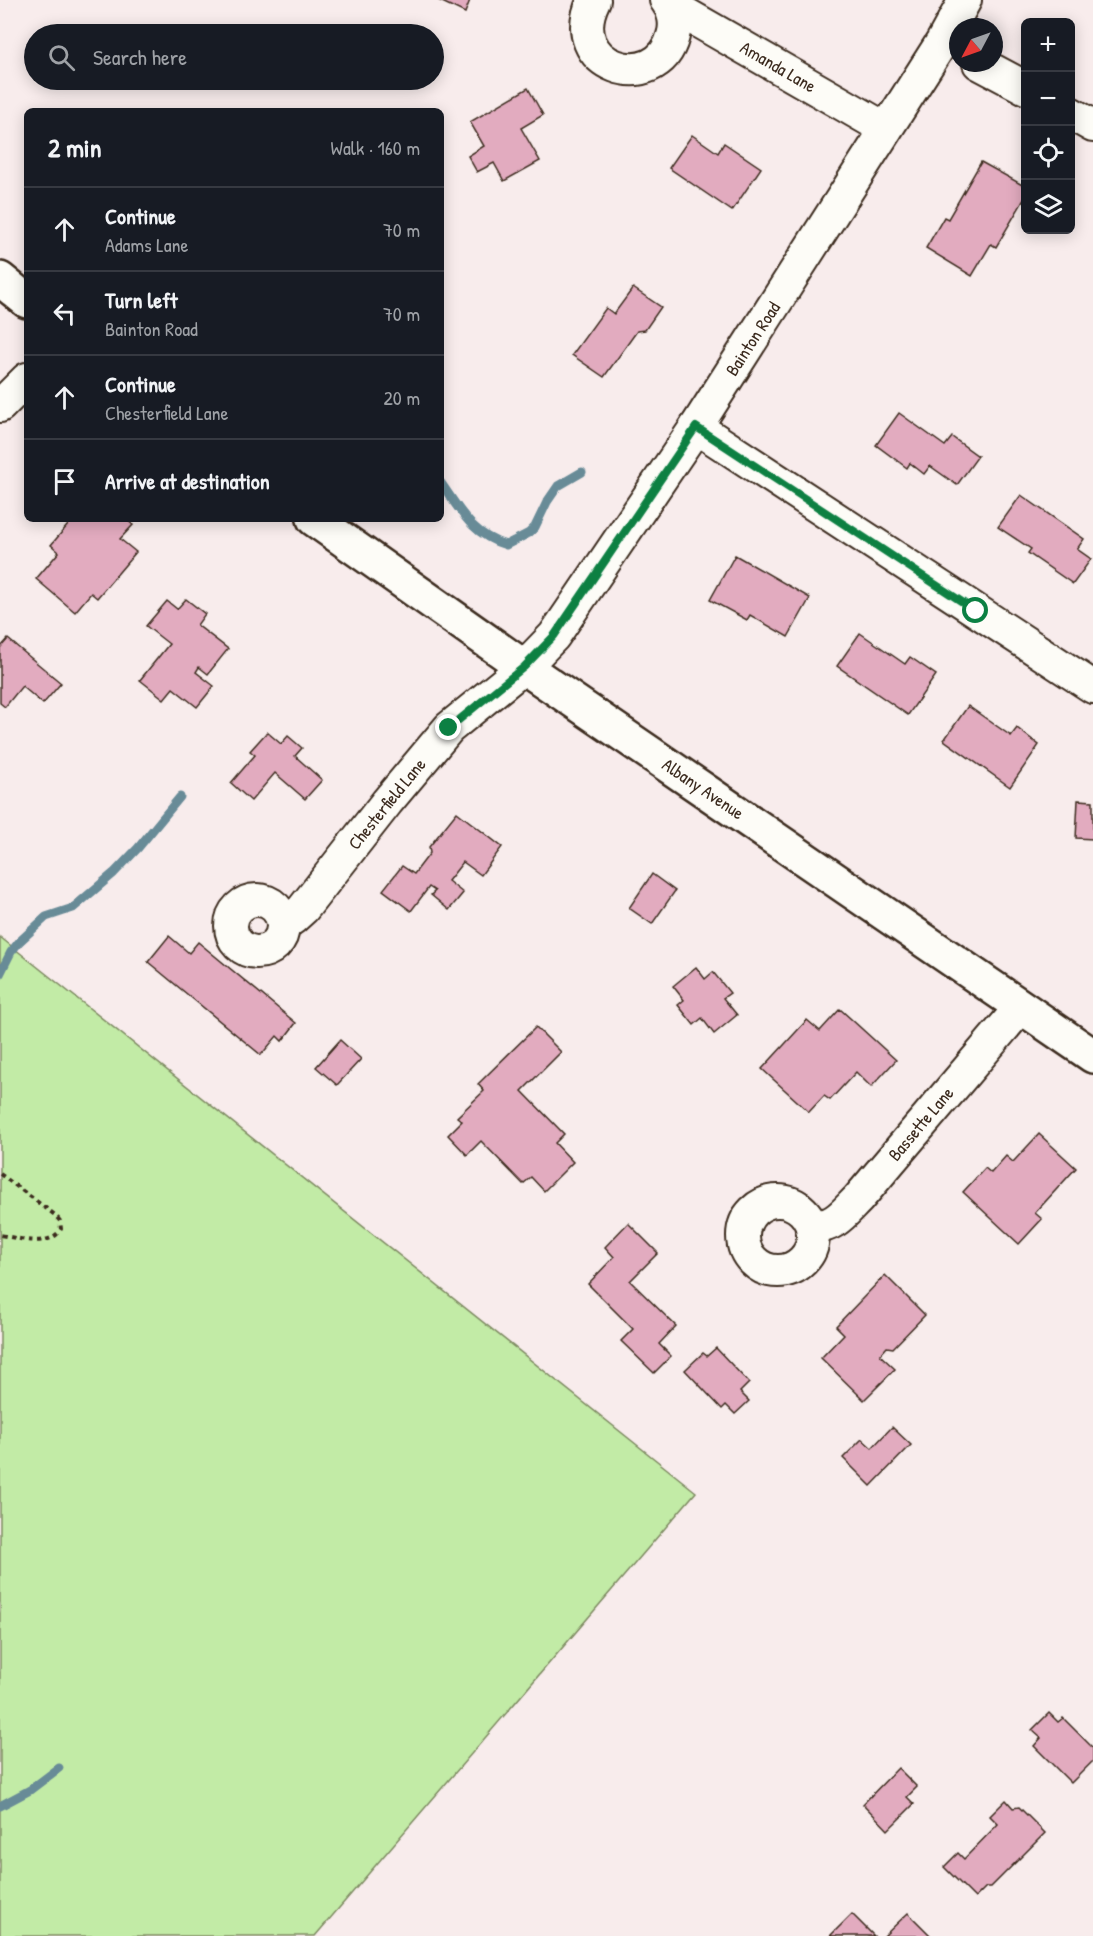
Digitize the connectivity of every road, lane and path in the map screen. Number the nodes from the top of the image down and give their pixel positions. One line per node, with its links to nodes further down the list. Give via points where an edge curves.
1 (594, 0): 3 (street, Amanda Lane, via 586,28 589,42 597,54 621,69 649,65 670,46 675,18)
2 (965, 0): 4 (street, Bainton Road)
3 (668, 2): 10 (street, Amanda Lane)
4 (959, 18)
5 (949, 48): 10 (street, Bainton Road)
6 (996, 72): 7 (street)
7 (1021, 85)
8 (1075, 115): 9 (street)
9 (1093, 126)
10 (886, 129): 15 (street, Bainton Road)
11 (0, 279): 12 (highway)
12 (24, 299)
13 (24, 382): 14 (street)
14 (0, 406)
15 (696, 427): 17 (street, Bainton Road, via 554,636); 18 (street)
16 (318, 522): 17 (highway, Albany Avenue)
17 (524, 667): 19 (street, Chesterfield Lane, via 449,728 303,909); 20 (highway, Albany Avenue)
18 (1093, 687)
19 (283, 921)
20 (1021, 1007): 21 (highway, Albany Avenue); 23 (street, Bassette Lane, via 858,1199 840,1218)
21 (1093, 1056)
22 (0, 1174): 24 (path, via 55,1215 61,1229 55,1236 38,1241)
23 (813, 1228)
24 (0, 1235)

